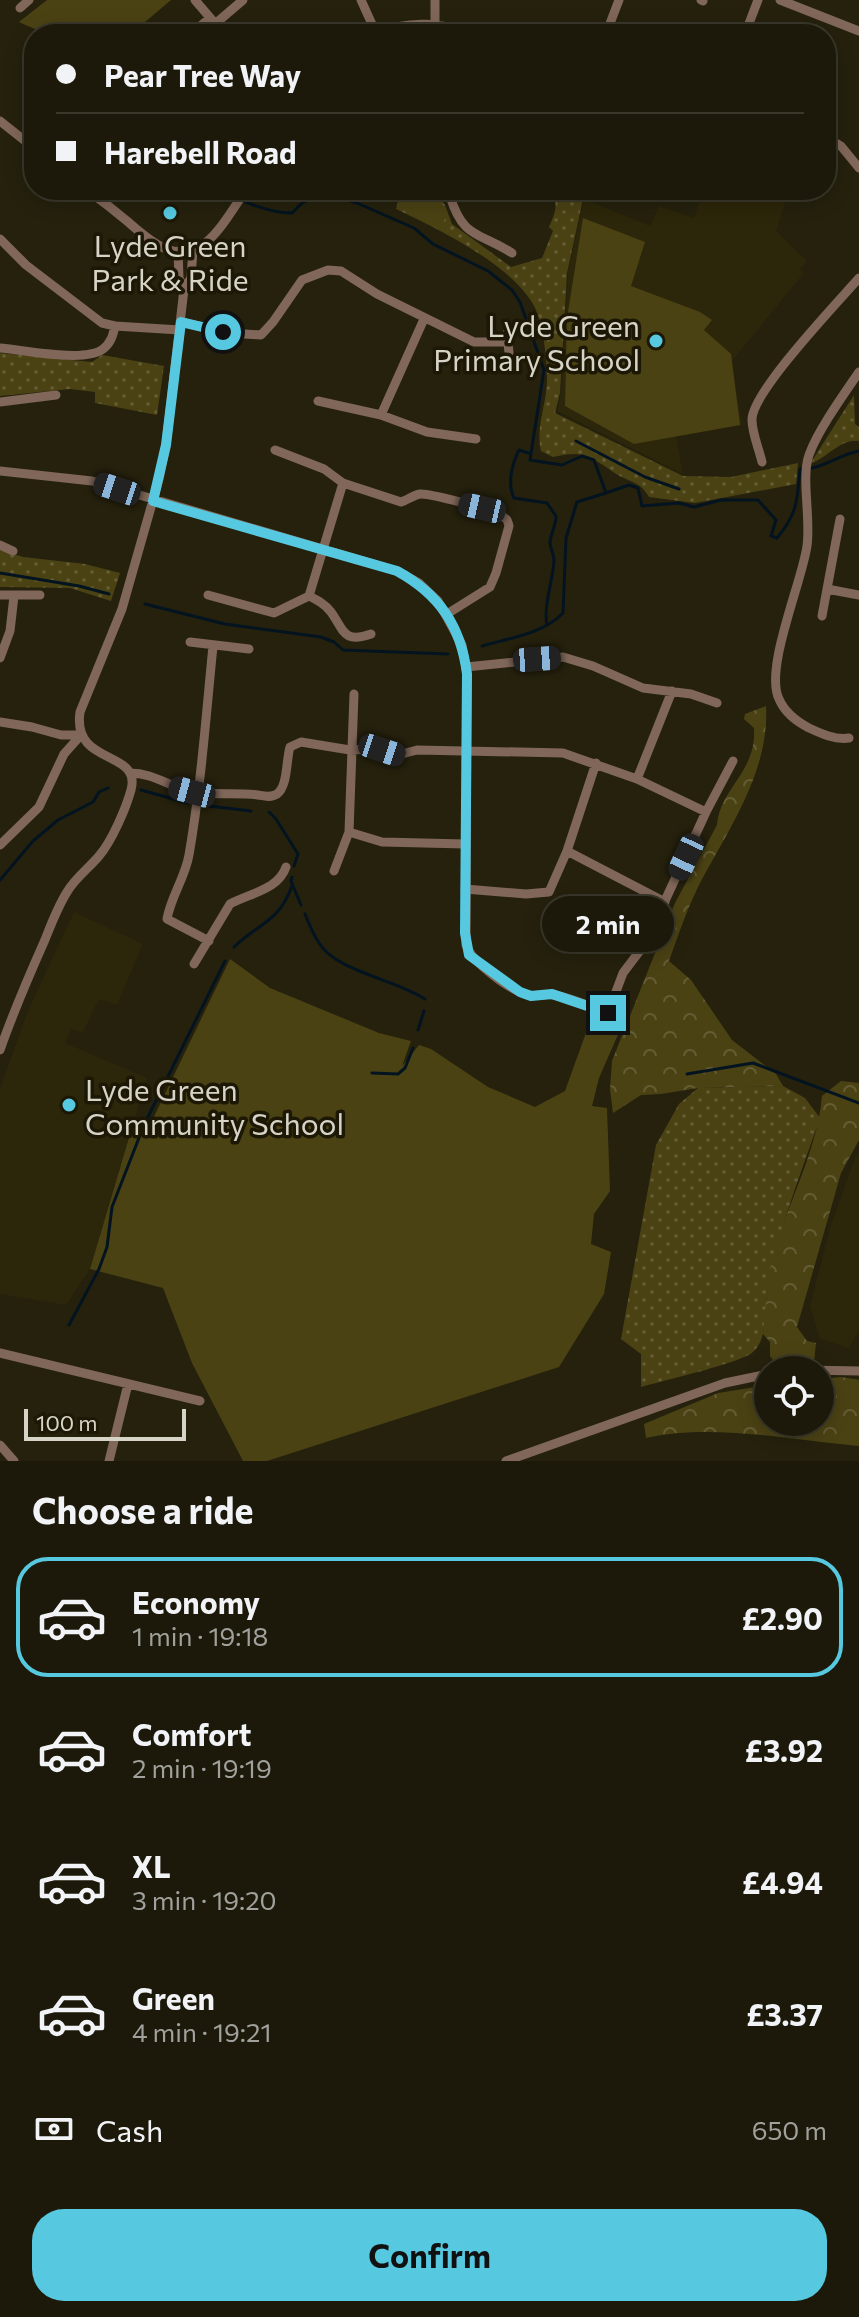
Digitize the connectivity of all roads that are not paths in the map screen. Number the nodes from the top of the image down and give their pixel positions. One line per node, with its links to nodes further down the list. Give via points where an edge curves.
1 (29, 0): 9 (street)
2 (195, 0): 10 (street)
3 (243, 0): 10 (street)
4 (361, 0): 14 (street)
5 (435, 0): 11 (street)
6 (619, 0): 17 (street)
7 (758, 0): 18 (street)
8 (780, 0): 19 (street)
9 (20, 8)
10 (212, 21): 12 (street); 13 (street)
11 (435, 23): 15 (street); 16 (street)
12 (207, 24)
13 (215, 24)
14 (371, 24)
15 (424, 24)
16 (439, 24)
17 (610, 24)
18 (749, 24)
19 (859, 31)
20 (0, 121): 21 (street)
21 (24, 140)
22 (836, 143): 23 (street)
23 (857, 162)
24 (99, 200): 29 (street, via 148,240)
25 (239, 200): 28 (street, via 213,236)
26 (448, 200): 30 (street, via 470,231)
27 (0, 239): 34 (street, via 91,315)
28 (193, 250): 29 (street); 32 (street, via 191,278)
29 (178, 251): 32 (street)
30 (512, 253)
31 (859, 278): 45 (street, via 754,405 752,420)
32 (184, 289): 35 (street)
33 (424, 319): 35 (street, via 351,276 328,270 302,280 261,335); 37 (street, via 474,342 508,337); 42 (street)
34 (115, 326): 35 (street); 36 (street, via 102,350 87,356)
35 (180, 326): 48 (street, via 166,445)
36 (0, 348)
37 (510, 363)
38 (859, 372): 73 (street, via 810,451 807,547 780,647 776,689 797,721 839,740)
39 (56, 395): 41 (street)
40 (318, 401): 42 (street)
41 (0, 402)
42 (381, 415): 43 (street, via 427,432)
43 (476, 439)
44 (275, 450): 47 (street, via 324,469)
45 (762, 462)
46 (0, 471): 48 (street, via 92,481)
47 (343, 483): 51 (street); 60 (street, via 401,502 420,494 436,497 507,519 490,587)
48 (153, 501): 51 (street); 72 (street, via 122,609 80,712)
49 (840, 519): 53 (street)
50 (0, 545): 52 (street)
51 (322, 548): 59 (street); 60 (street, via 397,571 419,583)
52 (13, 551)
53 (827, 589): 57 (street); 61 (street)
54 (0, 595): 58 (street)
55 (40, 595): 58 (street)
56 (208, 595): 59 (street, via 274,613)
57 (859, 595)
58 (14, 596): 66 (street)
59 (309, 596): 62 (street, via 332,613 343,633 355,638)
60 (447, 614): 67 (street)
61 (822, 616)
62 (371, 634)
63 (190, 642): 64 (street)
64 (213, 646): 65 (street); 80 (street)
65 (249, 649)
66 (0, 658)
67 (466, 667): 68 (street, via 563,657 643,688); 75 (street)
68 (672, 691): 70 (street); 79 (street)
69 (354, 694): 74 (street)
70 (717, 703)
71 (0, 722): 72 (street)
72 (81, 735): 78 (street, via 92,749 122,763); 84 (street, via 64,754 39,807)
73 (849, 738)
74 (350, 750): 75 (street, via 398,755 417,750); 80 (street, via 294,743 283,786 269,797); 82 (street)
75 (467, 752): 77 (street, via 563,753); 83 (street)
76 (733, 761): 81 (street)
77 (596, 763): 79 (street); 85 (street)
78 (130, 773): 80 (street); 92 (street, via 131,790 111,837 68,890)
79 (637, 779): 81 (street)
80 (198, 793): 90 (street, via 186,868 167,919)
81 (706, 812): 89 (street)
82 (349, 832): 83 (street, via 382,842); 87 (street)
83 (465, 844): 88 (street)
84 (0, 845)
85 (567, 851): 88 (street, via 549,892); 89 (street)
86 (286, 867): 90 (street, via 282,878 230,904)
87 (334, 871)
88 (465, 889): 89 (street, via 466,945 481,966 520,992 552,994 608,1013 623,973 645,944)
89 (665, 902)
90 (209, 941): 91 (street)
91 (194, 964)
92 (0, 1050)
93 (0, 1353): 97 (street)
94 (858, 1368): 95 (street)
95 (834, 1369)
96 (754, 1377): 102 (street)
97 (128, 1384): 98 (street); 101 (street)
98 (200, 1401)
99 (0, 1445): 100 (street)
100 (14, 1461)
101 (109, 1461)
102 (506, 1461)

